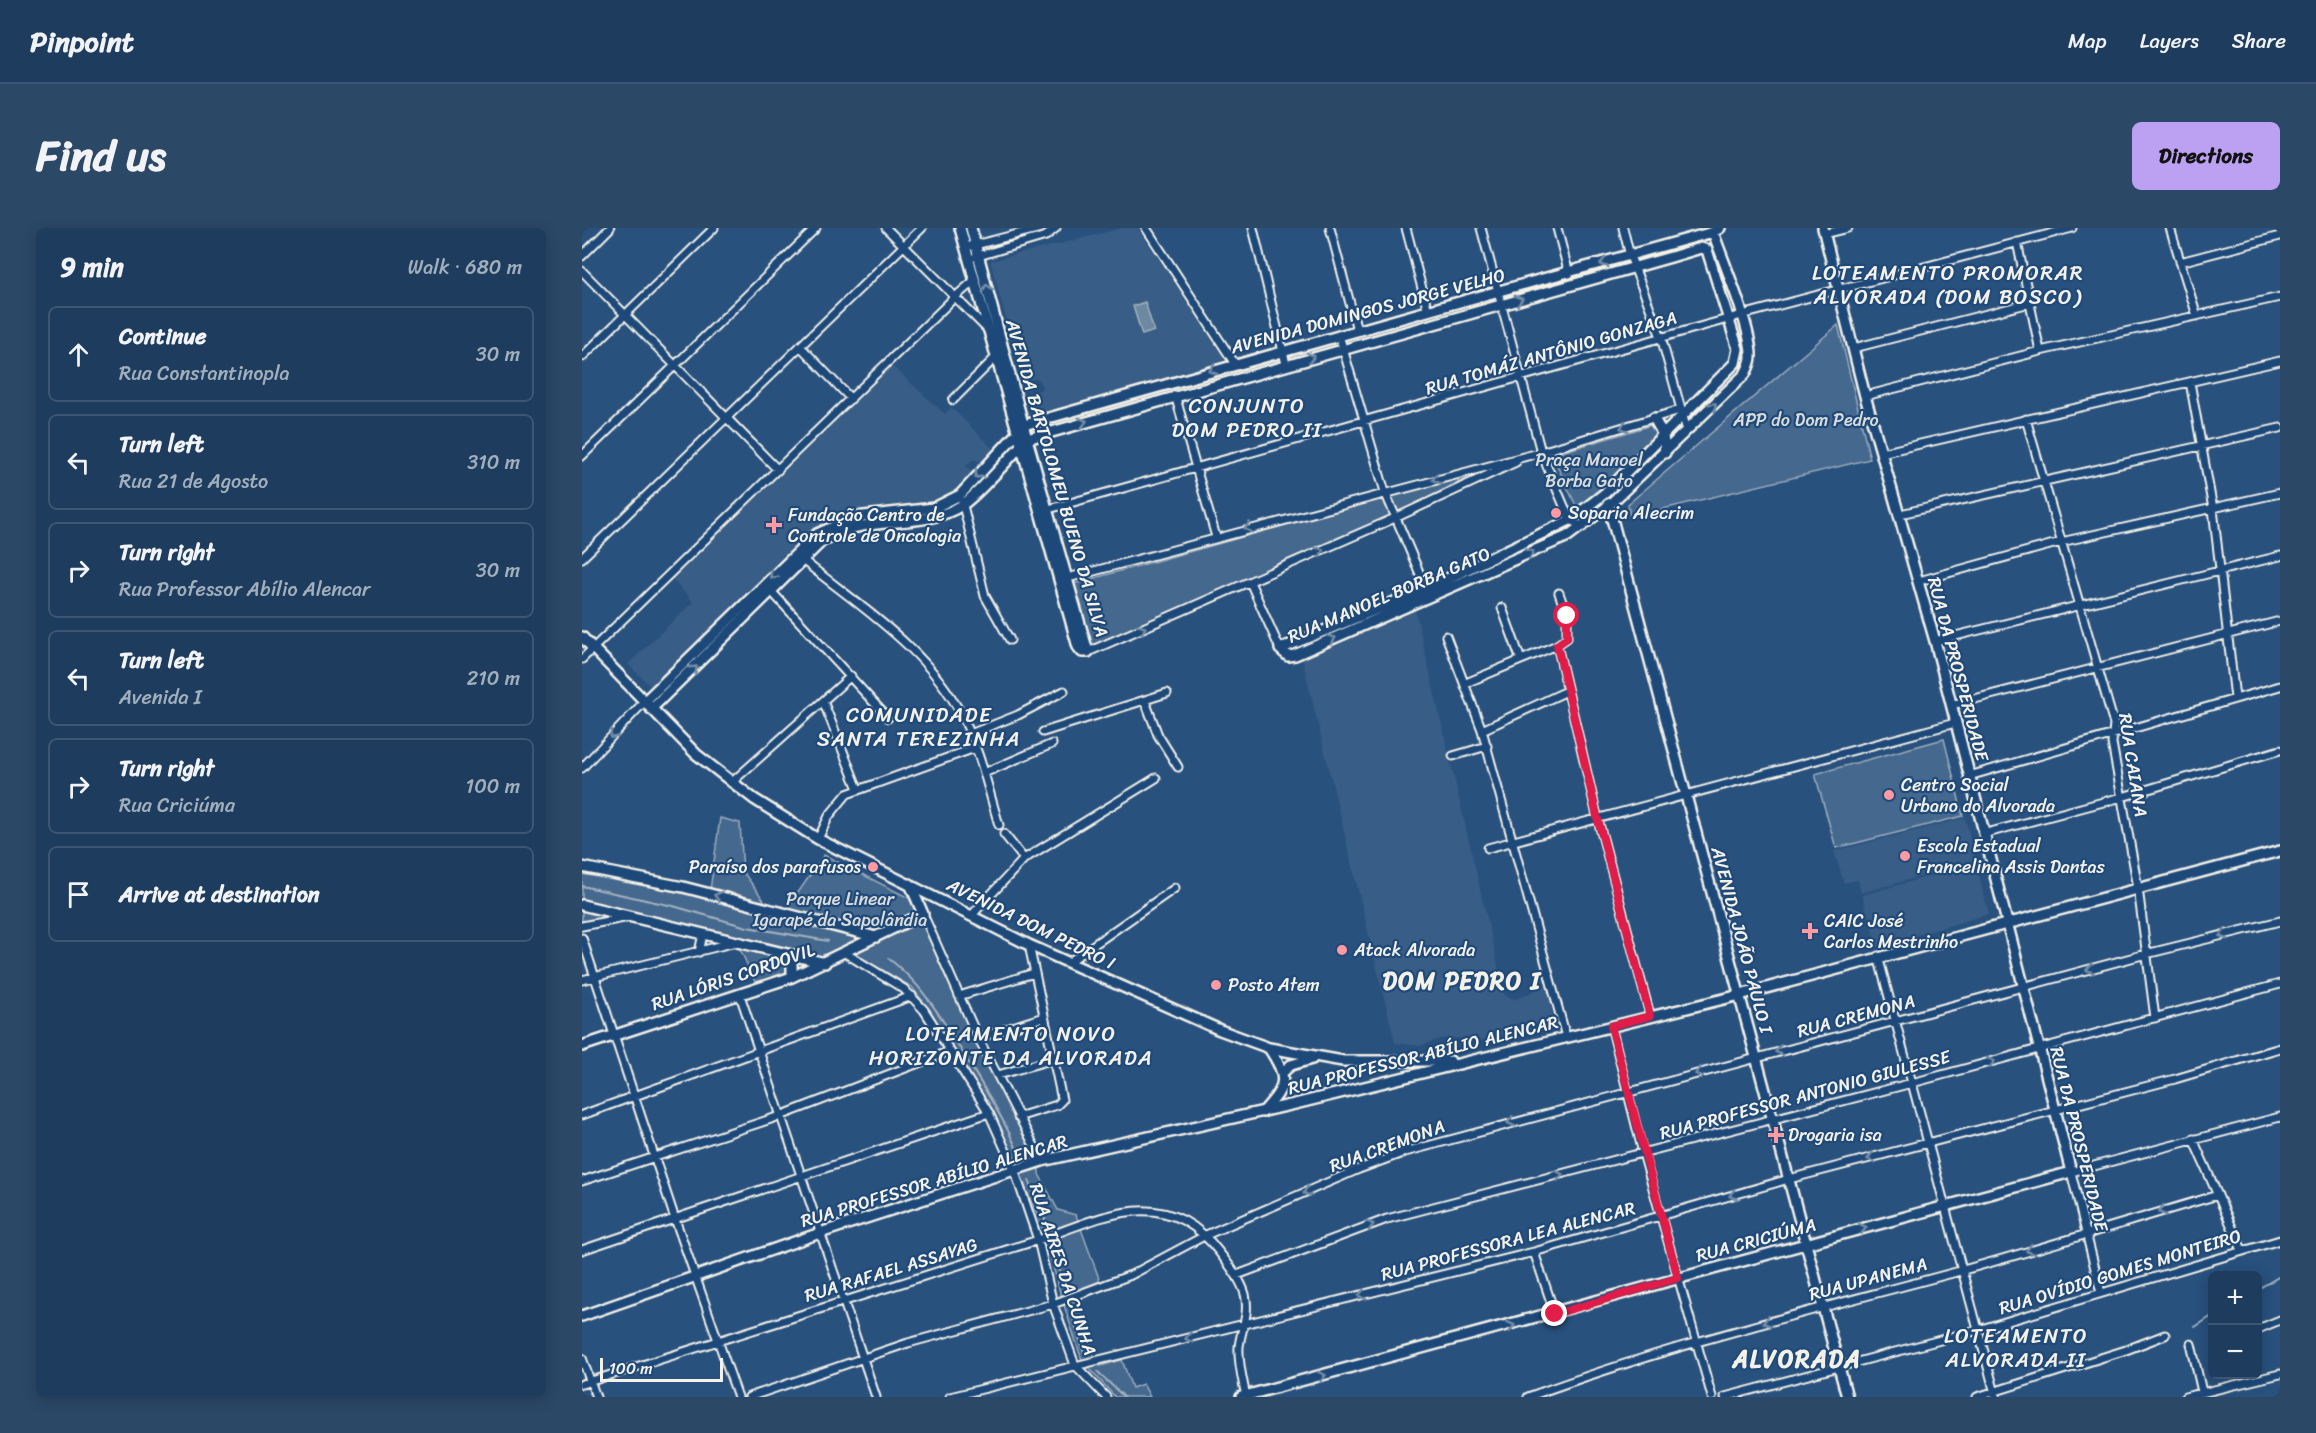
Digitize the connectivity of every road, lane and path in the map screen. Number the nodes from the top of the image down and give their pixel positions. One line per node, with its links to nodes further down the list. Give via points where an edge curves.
1 (610, 228): 29 (street)
2 (714, 228): 44 (street)
3 (816, 228): 62 (street)
4 (886, 228): 26 (street)
5 (922, 228): 26 (street)
6 (960, 228): 27 (street, AVENIDA BARTOLOMEU BUENO DA SILVA)
7 (971, 228): 25 (street, AVENIDA BARTOLOMEU BUENO DA SILVA)
8 (1041, 228): 25 (street)
9 (1056, 228): 31 (street, via 1046,236)
10 (1146, 228): 60 (street)
11 (1253, 228): 55 (street)
12 (1329, 228): 48 (street)
13 (1406, 228): 43 (street)
14 (1481, 228): 38 (street)
15 (1557, 228): 35 (street)
16 (1623, 228): 30 (street)
17 (1848, 228): 21 (street)
18 (2072, 228): 22 (street, RUA TOMÁZ ANTÔNIO GONZAGA)
19 (2170, 228): 32 (street)
20 (1716, 230): 30 (street, AVENIDA DOMINGOS JORGE VELHO); 45 (street, RUA MANOEL BORBA GATO)
21 (1824, 231): 37 (street, RUA DA PROSPERIDADE)
22 (2046, 231): 24 (street, RUA TOMÁZ ANTÔNIO GONZAGA)
23 (2280, 236): 32 (street)
24 (2017, 242): 37 (street, RUA TOMÁZ ANTÔNIO GONZAGA); 41 (street)
25 (976, 244): 27 (street); 31 (street, AVENIDA BARTOLOMEU BUENO DA SILVA)
26 (903, 246): 39 (street); 52 (street)
27 (966, 248): 31 (street, AVENIDA BARTOLOMEU BUENO DA SILVA)
28 (1707, 249): 33 (street, AVENIDA DOMINGOS JORGE VELHO); 47 (street, RUA MANOEL BORBA GATO)
29 (582, 256)
30 (1630, 256): 33 (street); 35 (street, AVENIDA DOMINGOS JORGE VELHO, one-way to 35)
31 (974, 258): 36 (street, AVENIDA BARTOLOMEU BUENO DA SILVA); 49 (street, AVENIDA BARTOLOMEU BUENO DA SILVA, one-way to 31)
32 (2180, 262): 46 (street)
33 (1636, 267): 42 (street, AVENIDA DOMINGOS JORGE VELHO, one-way to 33); 51 (street)
34 (582, 271): 44 (street)
35 (1569, 274): 38 (street, AVENIDA DOMINGOS JORGE VELHO)
36 (975, 280): 39 (street); 49 (street, AVENIDA BARTOLOMEU BUENO DA SILVA)
37 (1839, 288): 45 (street, RUA TOMÁZ ANTÔNIO GONZAGA); 53 (street, RUA DA PROSPERIDADE)
38 (1497, 292): 42 (street); 43 (street, AVENIDA DOMINGOS JORGE VELHO)
39 (955, 297): 49 (street); 67 (street)
40 (2280, 297): 46 (street)
41 (2030, 303): 53 (street); 56 (street)
42 (1500, 305): 54 (street, AVENIDA DOMINGOS JORGE VELHO); 63 (street)
43 (1428, 312): 48 (street, AVENIDA DOMINGOS JORGE VELHO)
44 (626, 315): 57 (street); 62 (street)
45 (1742, 315): 47 (street, RUA TOMÁZ ANTÔNIO GONZAGA); 76 (street, RUA MANOEL BORBA GATO, one-way to 45, via 1749,366 1750,350)
46 (2197, 316): 56 (street)
47 (1730, 318): 51 (street, RUA TOMÁZ ANTÔNIO GONZAGA); 69 (street, RUA MANOEL BORBA GATO, via 1738,349 1735,363)
48 (1357, 330): 50 (street, AVENIDA DOMINGOS JORGE VELHO)
49 (993, 331): 58 (street, AVENIDA BARTOLOMEU BUENO DA SILVA); 75 (street, AVENIDA BARTOLOMEU BUENO DA SILVA)
50 (1339, 335): 54 (street); 55 (street, AVENIDA DOMINGOS JORGE VELHO)
51 (1661, 337): 63 (street, RUA TOMÁZ ANTÔNIO GONZAGA); 69 (street)
52 (800, 346): 67 (street); 70 (street)
53 (1854, 348): 66 (street, RUA DA PROSPERIDADE)
54 (1343, 349): 61 (street, AVENIDA DOMINGOS JORGE VELHO, one-way to 54); 73 (street)
55 (1284, 351): 60 (street, AVENIDA DOMINGOS JORGE VELHO); 61 (street)
56 (2040, 351): 66 (street)
57 (582, 357)
58 (996, 357): 68 (street); 75 (street, AVENIDA BARTOLOMEU BUENO DA SILVA)
59 (2280, 362): 64 (street)
60 (1235, 364): 75 (street, AVENIDA DOMINGOS JORGE VELHO, one-way to 75)
61 (1286, 364): 65 (street, AVENIDA DOMINGOS JORGE VELHO)
62 (675, 365): 70 (street); 84 (street)
63 (1519, 378): 73 (street, RUA TOMÁZ ANTÔNIO GONZAGA); 80 (street)
64 (2190, 382): 72 (street); 79 (street)
65 (1175, 395): 78 (street, AVENIDA DOMINGOS JORGE VELHO, one-way to 65); 85 (street)
66 (1865, 396): 82 (street, RUA DA PROSPERIDADE)
67 (850, 399): 86 (street)
68 (952, 400)
69 (1681, 413): 71 (street); 76 (street); 77 (street, RUA MANOEL BORBA GATO)
70 (726, 417): 86 (street); 103 (street)
71 (1654, 418): 77 (street); 80 (street, one-way to 80)
72 (2026, 419): 82 (street); 87 (street, RUA CAIANA)
73 (1364, 421): 85 (street, RUA TOMÁZ ANTÔNIO GONZAGA); 88 (street)
74 (2280, 428): 79 (street)
75 (1021, 429): 78 (street, AVENIDA BARTOLOMEU BUENO DA SILVA); 91 (street, one-way to 91)
76 (1687, 431): 81 (street, RUA MANOEL BORBA GATO)
77 (1663, 435): 81 (street); 89 (street, RUA MANOEL BORBA GATO)
78 (1024, 442): 91 (street); 94 (street, AVENIDA BARTOLOMEU BUENO DA SILVA)
79 (2202, 446): 87 (street); 93 (street)
80 (1540, 452): 83 (street); 97 (street)
81 (1665, 453): 92 (street, RUA MANOEL BORBA GATO)
82 (1881, 453): 95 (street, RUA DA PROSPERIDADE)
83 (1531, 455): 88 (street, one-way to 88); 96 (street)
84 (582, 456)
85 (1196, 467): 94 (street, RUA TOMÁZ ANTÔNIO GONZAGA); 99 (street)
86 (778, 471): 120 (street)
87 (2043, 481): 95 (street); 100 (street, RUA CAIANA)
88 (1385, 492): 96 (street); 99 (street, one-way to 99)
89 (1605, 493): 92 (street, AVENIDA JOÃO PAULO I); 97 (street, RUA MANOEL BORBA GATO)
90 (2280, 493): 93 (street)
91 (962, 500): 101 (street, via 934,508 855,517 831,530); 117 (street, via 985,596)
92 (1608, 506): 98 (street, RUA MANOEL BORBA GATO); 155 (street, AVENIDA JOÃO PAULO I)
93 (2213, 509): 100 (street); 104 (street)
94 (1044, 511): 105 (street, AVENIDA BARTOLOMEU BUENO DA SILVA)
95 (1899, 514): 106 (street, RUA DA PROSPERIDADE)
96 (1395, 518): 107 (street, one-way to 96); 109 (street)
97 (1570, 520): 98 (street); 109 (street, RUA MANOEL BORBA GATO)
98 (1583, 527): 109 (street, RUA MANOEL BORBA GATO, one-way to 98)
99 (1216, 537): 105 (street)
100 (2061, 542): 106 (street); 111 (street, RUA CAIANA)
101 (799, 556): 108 (street); 136 (street, one-way to 136); 142 (street, via 908,646 940,682)
102 (2280, 556): 104 (street)
103 (582, 558)
104 (2220, 570): 111 (street); 114 (street)
105 (1064, 579): 122 (street, AVENIDA BARTOLOMEU BUENO DA SILVA, via 1078,647)
106 (1919, 581): 118 (street, RUA DA PROSPERIDADE)
107 (1250, 582): 121 (street); 122 (street, one-way to 107)
108 (772, 592): 126 (street); 136 (street, one-way to 108)
109 (1428, 593): 121 (street, RUA MANOEL BORBA GATO)
110 (1559, 593): 119 (street, via 1568,630 1567,638)
111 (2079, 604): 118 (street); 125 (street, RUA CAIANA)
112 (1502, 608): 124 (street)
113 (2280, 621): 114 (street)
114 (2227, 634): 125 (street); 132 (street)
115 (1446, 636): 127 (street)
116 (582, 638): 120 (street, AVENIDA DOM PEDRO I)
117 (1010, 640)
118 (1935, 640): 135 (street, RUA DA PROSPERIDADE)
119 (1557, 645): 124 (street); 130 (street)
120 (593, 648): 123 (street); 136 (street, AVENIDA DOM PEDRO I)
121 (1280, 649)
122 (1088, 652)
123 (582, 659)
124 (1521, 660): 127 (street)
125 (2097, 668): 135 (street); 141 (street, RUA CAIANA, via 2114,724)
126 (851, 676): 133 (street); 137 (street)
127 (1466, 683): 139 (street)
128 (2280, 686): 132 (street)
129 (1064, 692): 142 (street)
130 (1567, 692): 139 (street); 157 (street)
131 (1167, 693): 134 (street)
132 (2235, 698): 141 (street)
133 (823, 701): 153 (street); 154 (street)
134 (1145, 701): 140 (street); 148 (street, via 1158,735)
135 (1951, 705): 138 (street, RUA DA PROSPERIDADE)
136 (648, 706): 149 (street, one-way to 149); 153 (street, AVENIDA DOM PEDRO I)
137 (888, 718)
138 (1955, 723): 151 (street, RUA DA PROSPERIDADE); 155 (street)
139 (1482, 730): 144 (street)
140 (1043, 732)
141 (2112, 733): 151 (street); 156 (street, RUA CAIANA)
142 (970, 734): 145 (street)
143 (1052, 744): 150 (street)
144 (1487, 746): 147 (street); 162 (street)
145 (975, 748): 150 (street); 154 (street)
146 (2280, 750): 156 (street)
147 (1453, 756)
148 (1178, 767)
149 (582, 768)
150 (984, 773): 158 (street)
151 (1969, 776): 160 (street, RUA DA PROSPERIDADE)
152 (1156, 778): 165 (street)
153 (731, 783): 161 (street, AVENIDA DOM PEDRO I)
154 (858, 789): 161 (street, via 838,804)
155 (1686, 794): 157 (street); 195 (street, AVENIDA JOÃO PAULO I)
156 (2122, 797): 160 (street); 169 (street, RUA CAIANA)
157 (1598, 820): 162 (street); 199 (street)
158 (999, 825)
159 (1004, 834): 165 (street)
160 (1983, 834): 175 (street, RUA DA PROSPERIDADE)
161 (818, 838): 167 (street, AVENIDA DOM PEDRO I)
162 (1514, 841): 163 (street); 205 (street)
163 (1488, 848)
164 (2280, 851): 169 (street, RUA PROFESSOR ABÍLIO ALENCAR)
165 (1024, 859): 172 (street)
166 (582, 867): 178 (street, one-way to 166, via 683,887)
167 (910, 884): 171 (street); 172 (street, AVENIDA DOM PEDRO I)
168 (1175, 888): 187 (street)
169 (2138, 888): 175 (street, RUA PROFESSOR ABÍLIO ALENCAR); 185 (street, RUA CAIANA)
170 (582, 904): 173 (street)
171 (923, 914): 178 (street, RUA LÓRIS CORDOVIL); 198 (street)
172 (972, 915): 181 (street, AVENIDA DOM PEDRO I)
173 (630, 916): 176 (street); 177 (street)
174 (2280, 921): 185 (street, RUA CREMONA, one-way to 185)
175 (2006, 922): 186 (street, RUA PROFESSOR ABÍLIO ALENCAR); 194 (street, RUA DA PROSPERIDADE)
176 (582, 926)
177 (703, 934): 180 (street); 182 (street)
178 (876, 937): 184 (street, RUA LÓRIS CORDOVIL)
179 (582, 938): 190 (street)
180 (736, 942): 182 (street); 183 (street)
181 (1029, 945): 187 (street, AVENIDA DOM PEDRO I); 189 (street)
182 (699, 952): 190 (street)
183 (782, 953): 188 (street); 191 (street, via 792,961)
184 (845, 953): 188 (street, RUA LÓRIS CORDOVIL); 197 (street, RUA AIRES DA CUNHA)
185 (2146, 954): 194 (street, RUA CREMONA, one-way to 194); 201 (street, RUA CAIANA)
186 (1878, 956): 195 (street, RUA PROFESSOR ABÍLIO ALENCAR); 202 (street)
187 (1069, 962): 208 (street, AVENIDA DOM PEDRO I)
188 (825, 963): 191 (street, RUA LÓRIS CORDOVIL)
189 (1034, 973): 198 (street); 200 (street)
190 (594, 977): 192 (street); 204 (street)
191 (792, 977): 196 (street, RUA LÓRIS CORDOVIL)
192 (582, 980)
193 (2280, 984): 201 (street, RUA PROFESSOR ANTONIO GIULESSE)
194 (2023, 986): 202 (street, RUA CREMONA); 210 (street, RUA DA PROSPERIDADE)
195 (1740, 994): 199 (street, RUA PROFESSOR ABÍLIO ALENCAR); 214 (street, AVENIDA JOÃO PAULO I)
196 (740, 995): 204 (street, RUA LÓRIS CORDOVIL); 212 (street)
197 (912, 996): 211 (street, RUA AIRES DA CUNHA); 212 (street)
198 (959, 996): 206 (street)
199 (1650, 1016): 203 (street, RUA PROFESSOR ABÍLIO ALENCAR)
200 (1044, 1017): 206 (street); 215 (street)
201 (2155, 1018): 210 (street, RUA PROFESSOR ANTONIO GIULESSE)
202 (1895, 1021): 214 (street, RUA CREMONA, one-way to 214); 221 (street)
203 (1611, 1026): 205 (street, RUA PROFESSOR ABÍLIO ALENCAR); 223 (street)
204 (613, 1035): 207 (street, RUA LÓRIS CORDOVIL); 224 (street)
205 (1566, 1037): 216 (street, RUA PROFESSOR ABÍLIO ALENCAR)
206 (978, 1038): 219 (street)
207 (582, 1046)
208 (1269, 1048): 213 (street, AVENIDA DOM PEDRO I); 218 (street)
209 (2280, 1048): 226 (street, RUA PROFESSORA LEA ALENCAR)
210 (2040, 1049): 221 (street, RUA PROFESSOR ANTONIO GIULESSE, one-way to 210); 226 (street, RUA DA PROSPERIDADE)
211 (950, 1051): 228 (street, RUA AIRES DA CUNHA); 230 (street)
212 (759, 1053): 224 (street); 230 (street)
213 (1314, 1058): 217 (street, AVENIDA DOM PEDRO I); 218 (street)
214 (1756, 1058): 223 (street, RUA CREMONA, one-way to 223); 233 (street, AVENIDA JOÃO PAULO I)
215 (1054, 1059): 219 (street); 231 (street, via 1062,1100)
216 (1468, 1061): 217 (street, AVENIDA DOM PEDRO I); 220 (street, RUA PROFESSOR ABÍLIO ALENCAR)
217 (1386, 1063): 220 (street)
218 (1284, 1071): 222 (street)
219 (998, 1075): 231 (street)
220 (1386, 1082): 225 (street, RUA PROFESSOR ABÍLIO ALENCAR)
221 (1911, 1083): 233 (street, RUA PROFESSOR ANTONIO GIULESSE); 235 (street)
222 (1282, 1092): 225 (street); 227 (street)
223 (1628, 1092): 236 (street); 250 (street, RUA CREMONA, one-way to 250, via 1405,1152)
224 (634, 1098): 229 (street); 237 (street)
225 (1295, 1104): 227 (street, RUA PROFESSOR ABÍLIO ALENCAR)
226 (2056, 1110): 235 (street, RUA PROFESSORA LEA ALENCAR); 240 (street, RUA DA PROSPERIDADE)
227 (1262, 1112): 238 (street, RUA PROFESSOR ABÍLIO ALENCAR)
228 (989, 1113): 239 (street, RUA AIRES DA CUNHA); 241 (street)
229 (582, 1115)
230 (780, 1116): 237 (street); 241 (street)
231 (1018, 1117): 238 (street)
232 (2280, 1117): 234 (street, RUA CRICIÚMA)
233 (1771, 1118): 236 (street, RUA PROFESSOR ANTONIO GIULESSE); 242 (street, AVENIDA JOÃO PAULO I)
234 (2193, 1139): 240 (street, RUA CRICIÚMA); 244 (street)
235 (1928, 1144): 242 (street, RUA PROFESSORA LEA ALENCAR, one-way to 242); 245 (street)
236 (1643, 1153): 246 (street); 258 (street, RUA PROFESSOR ANTONIO GIULESSE, one-way to 236, via 1388,1219)
237 (655, 1156): 243 (street); 247 (street)
238 (1042, 1161): 239 (street, RUA PROFESSOR ABÍLIO ALENCAR)
239 (1014, 1169): 248 (street, RUA PROFESSOR ABÍLIO ALENCAR); 251 (street, RUA AIRES DA CUNHA)
240 (2071, 1172): 245 (street, RUA CRICIÚMA); 249 (street, RUA DA PROSPERIDADE)
241 (801, 1175): 247 (street); 248 (street)
242 (1789, 1179): 246 (street, RUA PROFESSORA LEA ALENCAR, one-way to 246); 253 (street, AVENIDA JOÃO PAULO I)
243 (582, 1181)
244 (2218, 1196): 249 (street, RUA UPANEMA, one-way to 249); 255 (street)
245 (1944, 1206): 253 (street, RUA CRICIÚMA, one-way to 245); 257 (street)
246 (1662, 1216): 256 (street, RUA PROFESSORA LEA ALENCAR); 260 (street)
247 (675, 1219): 254 (street); 259 (street)
248 (820, 1233): 259 (street, RUA PROFESSOR ABÍLIO ALENCAR); 262 (street)
249 (2086, 1233): 257 (street, RUA UPANEMA, one-way to 257); 261 (street, RUA DA PROSPERIDADE)
250 (1206, 1235): 251 (street, RUA RAFAEL ASSAYAG, via 1170,1213 1142,1210 1108,1215); 258 (street, RUA RAFAEL ASSAYAG); 263 (street, RUA CREMONA, via 1131,1275)
251 (1038, 1240): 262 (street, RUA RAFAEL ASSAYAG); 263 (street, RUA AIRES DA CUNHA)
252 (2280, 1240): 255 (street, RUA OVÍDIO GOMES MONTEIRO)
253 (1807, 1243): 260 (street, RUA CRICIÚMA); 264 (street, AVENIDA JOÃO PAULO I)
254 (582, 1250)
255 (2242, 1250): 261 (street, RUA OVÍDIO GOMES MONTEIRO)
256 (1534, 1252): 265 (street); 268 (street, RUA PROFESSORA LEA ALENCAR, one-way to 268)
257 (1961, 1270): 264 (street, RUA UPANEMA); 270 (street)
258 (1237, 1275): 268 (street, via 1245,1294)
259 (695, 1277): 266 (street, RUA PROFESSOR ABÍLIO ALENCAR); 272 (street)
260 (1678, 1278): 265 (street, RUA CRICIÚMA); 273 (street)
261 (2102, 1293): 270 (street, RUA OVÍDIO GOMES MONTEIRO)
262 (844, 1300): 272 (street, RUA RAFAEL ASSAYAG); 276 (street)
263 (1053, 1304): 276 (street, RUA CREMONA, via 980,1322); 277 (street, RUA AIRES DA CUNHA)
264 (1823, 1306): 273 (street, RUA UPANEMA, one-way to 273); 278 (street, AVENIDA JOÃO PAULO I)
265 (1555, 1314): 290 (street, RUA CRICIÚMA, one-way to 265)
266 (582, 1316)
267 (2280, 1320): 269 (street)
268 (1246, 1324): 277 (street, RUA PROFESSORA LEA ALENCAR, one-way to 277); 290 (street, via 1239,1349)
269 (2262, 1327)
270 (1978, 1330): 278 (street, RUA OVÍDIO GOMES MONTEIRO); 283 (street)
271 (2165, 1335): 283 (street)
272 (718, 1340): 280 (street, RUA RAFAEL ASSAYAG); 285 (street)
273 (1696, 1341): 291 (street, RUA UPANEMA); 292 (street)
274 (2191, 1344): 282 (street)
275 (582, 1358): 280 (street)
276 (863, 1359): 286 (street, RUA CREMONA); 287 (street)
277 (1075, 1365): 288 (street, RUA PROFESSORA LEA ALENCAR); 289 (street, RUA AIRES DA CUNHA)
278 (1839, 1365): 293 (street, RUA OVÍDIO GOMES MONTEIRO); 294 (street, AVENIDA JOÃO PAULO I)
279 (2280, 1374): 282 (street)
280 (590, 1381): 281 (street, RUA RAFAEL ASSAYAG); 284 (street)
281 (582, 1384)
282 (2202, 1392): 296 (street)
283 (1995, 1395): 295 (street)
284 (596, 1397)
285 (738, 1397)
286 (749, 1397)
287 (876, 1397)
288 (950, 1397)
289 (1106, 1397)
290 (1244, 1397)
291 (1528, 1397)
292 (1713, 1397)
293 (1725, 1397)
294 (1846, 1397)
295 (1977, 1397)
296 (2185, 1397)

